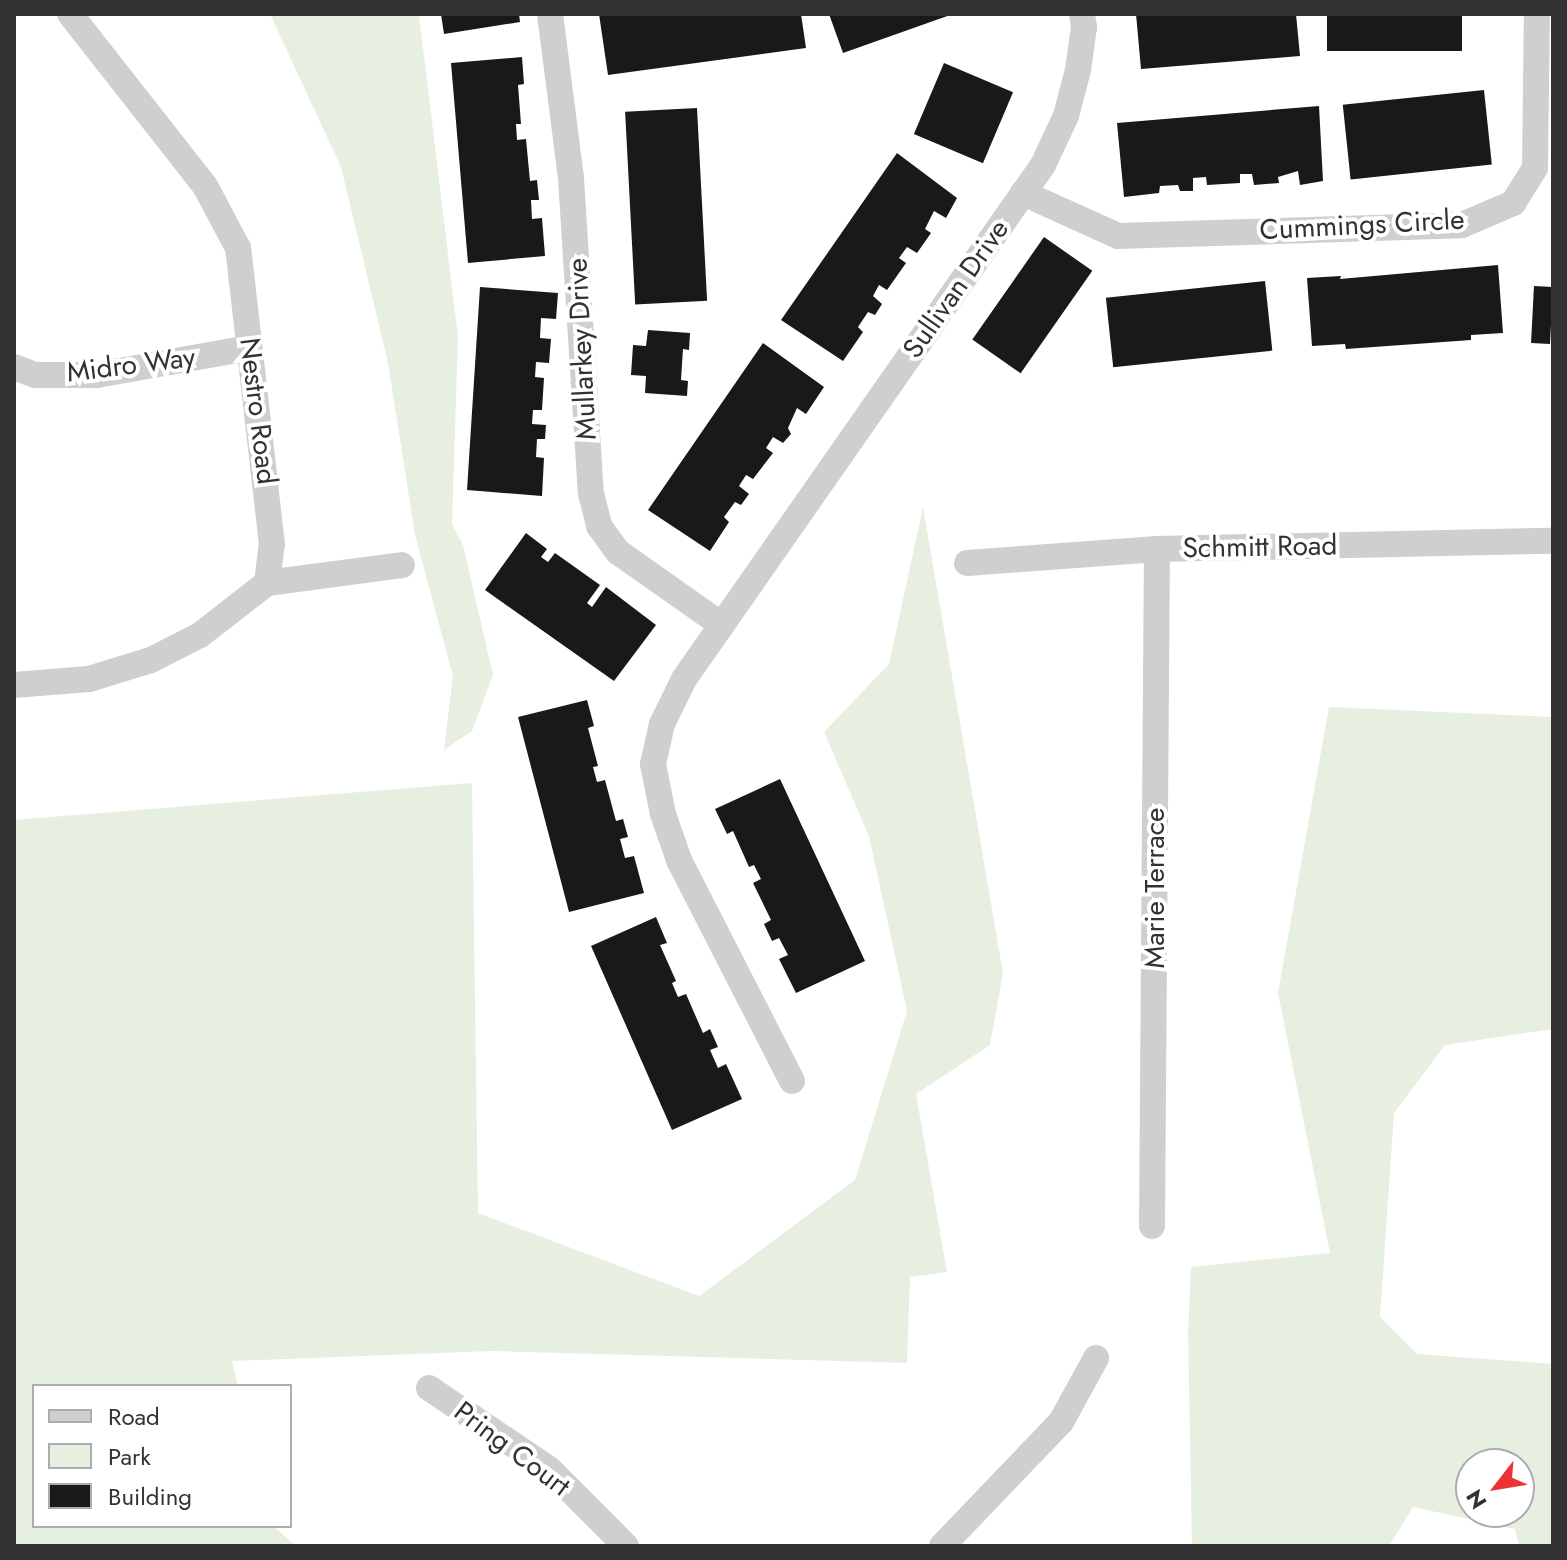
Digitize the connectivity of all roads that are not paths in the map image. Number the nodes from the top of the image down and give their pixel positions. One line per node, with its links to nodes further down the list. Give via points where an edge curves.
1 (70, 14): 6 (street, Nestro Road, via 205,186 238,248)
2 (550, 14): 13 (street, Mullarkey Drive, via 571,178 591,493 599,526 618,552)
3 (1082, 14): 5 (street, Sullivan Drive, via 1078,70 1066,116)
4 (1537, 14): 5 (street, Cummings Circle, via 1535,168 1513,203 1462,225 1118,236)
5 (1023, 193): 13 (street, Sullivan Drive)
6 (249, 348): 7 (street, Midro Way, via 97,375 35,375); 12 (street, Nestro Road, via 270,504)
7 (14, 367)
8 (1553, 541): 9 (street, Schmitt Road)
9 (1157, 549): 10 (street, Schmitt Road); 16 (street, Marie Terrace)
10 (967, 563)
11 (402, 565): 12 (street)
12 (267, 583): 14 (street, via 200,635 151,660 89,679)
13 (722, 625): 15 (street, via 667,713 653,764 679,860)
14 (14, 685)
15 (792, 1081)
16 (1152, 1226)
17 (1096, 1358): 20 (street, via 1061,1422)
18 (429, 1388): 19 (street, Pring Court, via 549,1469)
19 (626, 1546)
20 (942, 1546)

